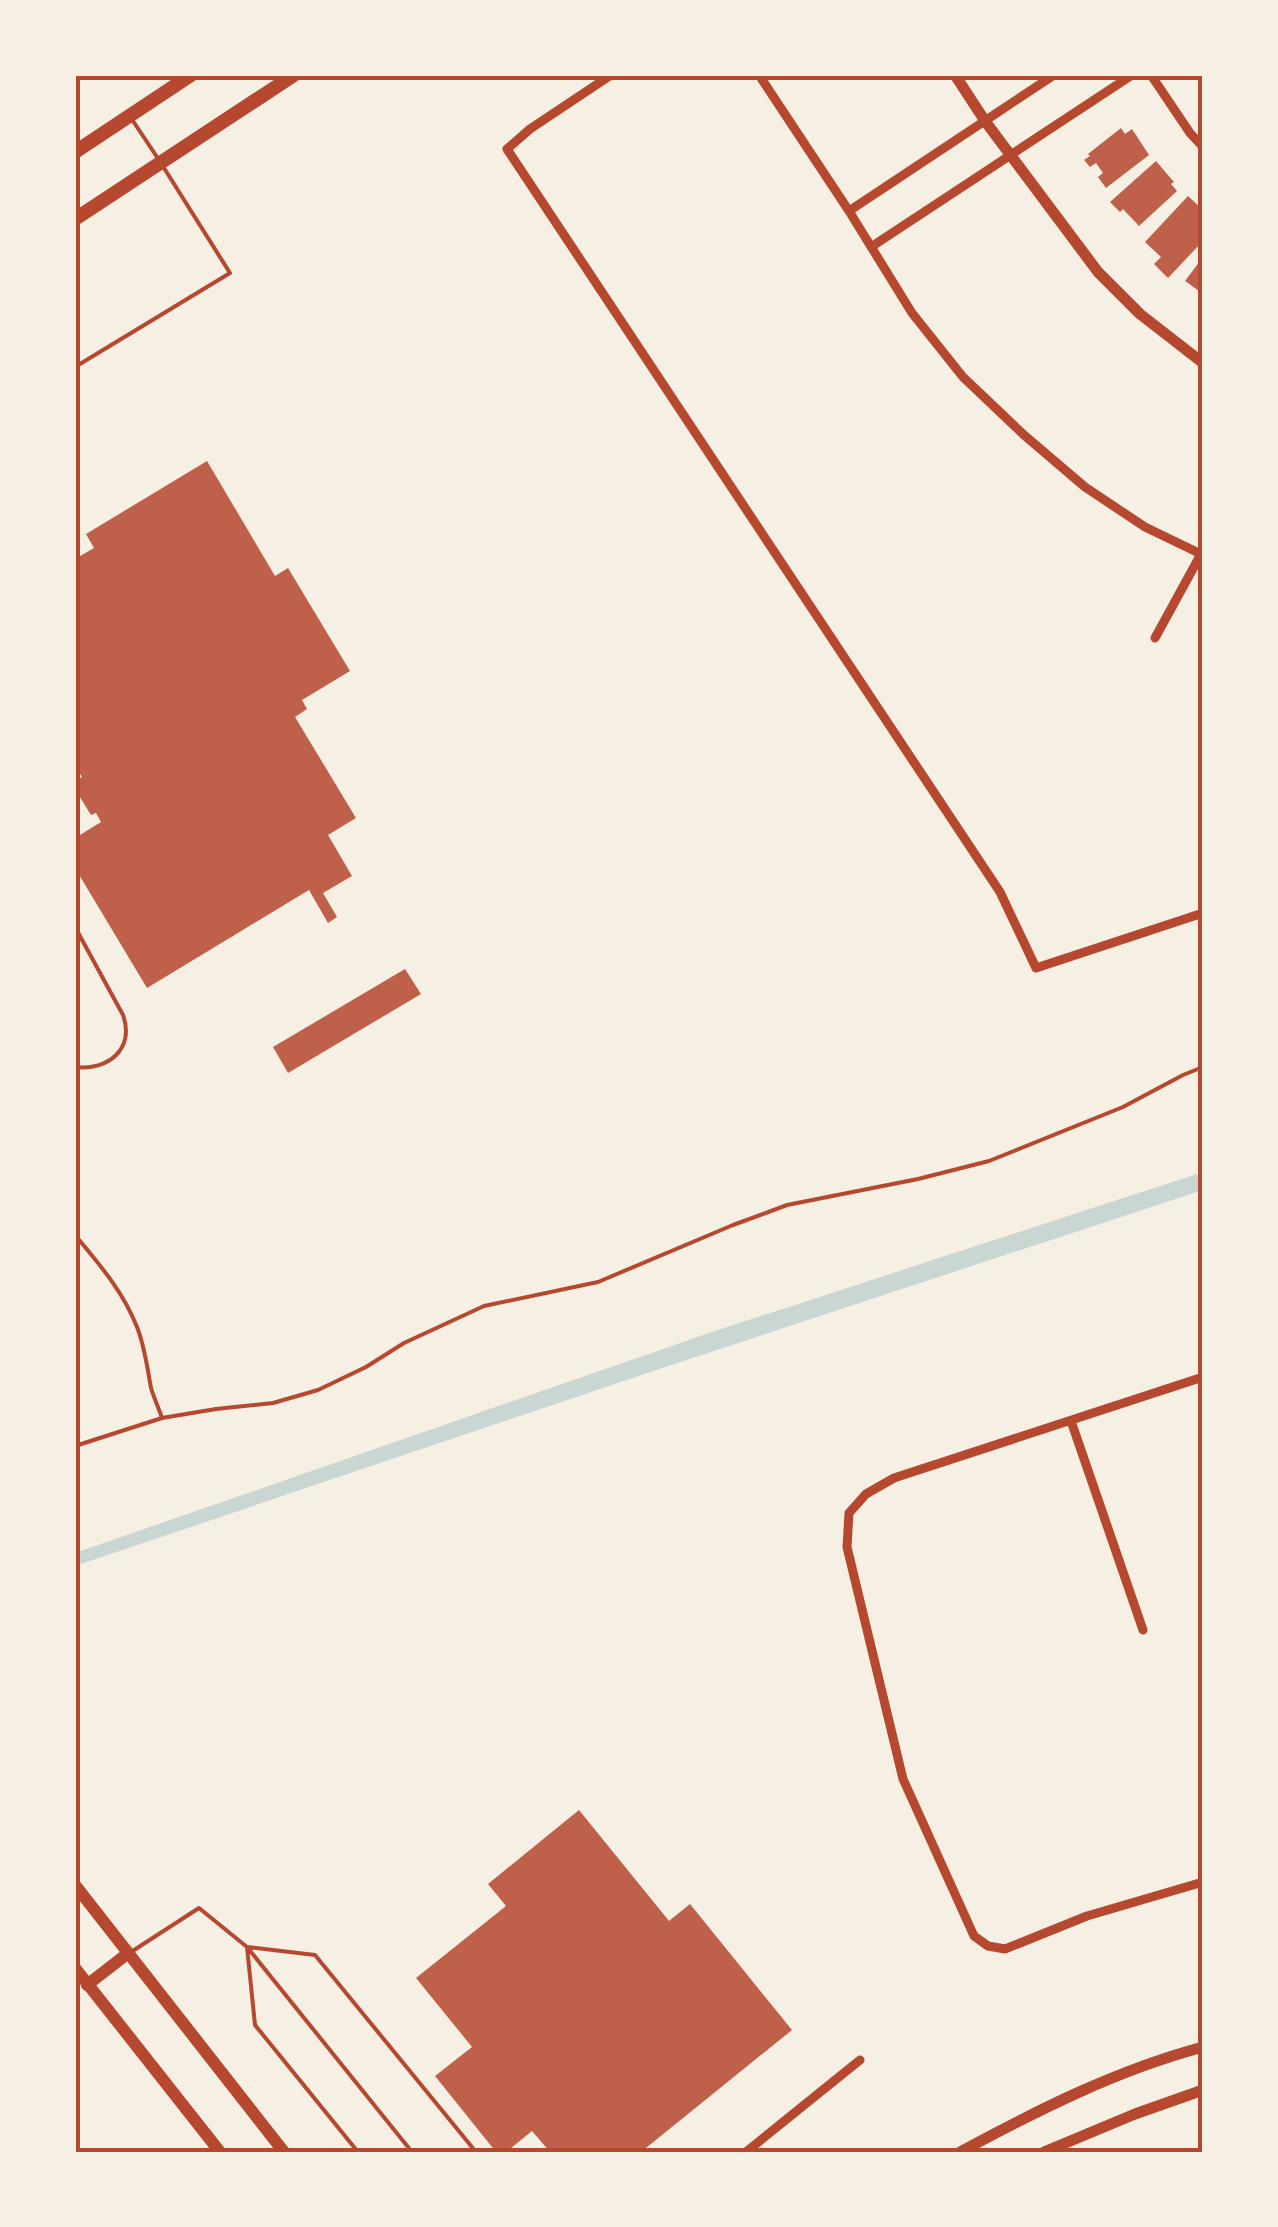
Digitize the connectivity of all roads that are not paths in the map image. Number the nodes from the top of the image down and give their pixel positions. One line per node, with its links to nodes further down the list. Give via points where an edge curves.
1 (191, 75): 9 (main road)
2 (294, 75): 14 (main road)
3 (611, 75): 22 (street, via 507,149 1000,892 1036,968)
4 (759, 75): 15 (street)
5 (955, 75): 10 (street)
6 (1054, 75): 10 (street)
7 (1132, 75): 13 (street)
8 (1151, 75): 11 (street)
9 (129, 116): 12 (main road); 14 (lane)
10 (985, 121): 13 (street); 15 (street)
11 (1203, 147)
12 (75, 152)
13 (1010, 155): 17 (street); 18 (street, via 1098,272)
14 (160, 162): 16 (main road); 19 (lane, via 230,273)
15 (849, 212): 17 (street)
16 (75, 218)
17 (871, 247): 20 (street, via 912,313 1024,435 1085,486)
18 (1203, 363)
19 (75, 367)
20 (1202, 555): 21 (street)
21 (1154, 638)
22 (1203, 913)
23 (75, 927): 24 (lane, via 127,1030 106,1063)
24 (75, 1067)
25 (1203, 1377): 26 (street)
26 (1071, 1421): 27 (street); 28 (street, via 894,1478 850,1513 847,1547 903,1779 974,1936 988,1946 1005,1949)
27 (1143, 1630)
28 (1203, 1882)
29 (75, 1885): 31 (main road)
30 (247, 1948): 31 (lane, via 199,1908); 39 (lane, via 255,2025); 40 (lane); 41 (lane, via 315,1955)
31 (128, 1954): 33 (main road); 38 (main road)
32 (75, 1968): 33 (main road)
33 (88, 1985): 37 (main road)
34 (1203, 2047): 43 (street, via 1110,2078)
35 (860, 2060): 42 (street)
36 (1203, 2090): 44 (street)
37 (220, 2152)
38 (284, 2152)
39 (358, 2152)
40 (412, 2152)
41 (476, 2152)
42 (746, 2152)
43 (960, 2152)
44 (1044, 2152)

